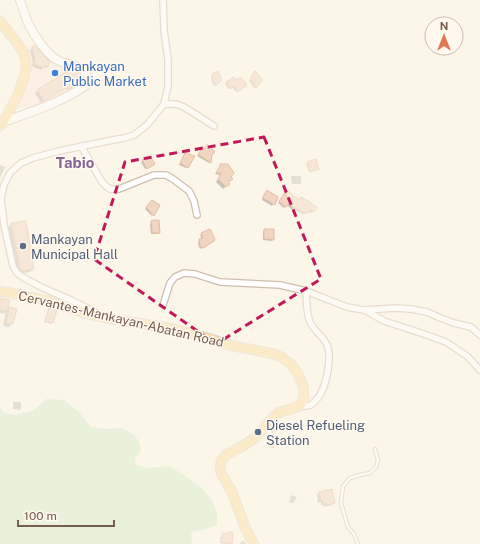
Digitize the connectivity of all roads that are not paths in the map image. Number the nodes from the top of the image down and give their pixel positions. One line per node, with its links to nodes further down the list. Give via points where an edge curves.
1 (20, 0): 5 (street, via 28,23 44,47 57,60 84,70 87,79 85,86 59,101)
2 (163, 0): 4 (street, via 168,67 168,86)
3 (0, 21): 5 (main road, via 23,53 26,65 15,100)
4 (164, 104): 6 (street, via 184,107); 7 (street, via 147,124 134,134)
5 (1, 124)
6 (214, 126)
7 (81, 146): 8 (street, via 102,182 110,189 119,189 154,175 166,175 189,191); 13 (street, via 34,158 21,163 10,173 1,198 4,225 13,266 18,273)
8 (197, 215)
9 (0, 291): 13 (main road, Cervantes-Mankayan-Abatan Road, via 50,301)
10 (306, 291): 11 (street, via 280,285 220,282 184,273 170,283); 12 (street, via 347,307); 16 (street, via 311,323 328,346 329,358 321,395 308,406)
11 (163, 305)
12 (364, 310): 14 (street, via 396,308 427,312 438,318 472,327); 15 (street, via 384,321 446,342 467,356)
13 (106, 318): 16 (main road, Cervantes-Mankayan-Abatan Road, via 168,328 274,354 292,365 303,386 304,397)
14 (480, 335)
15 (480, 370)
16 (298, 406): 18 (main road, via 274,416 255,438 226,455 220,466)
17 (375, 449): 19 (lane, via 378,460 376,467 370,473 350,478 343,486 341,503 348,527)
18 (254, 544)
19 (358, 544)

